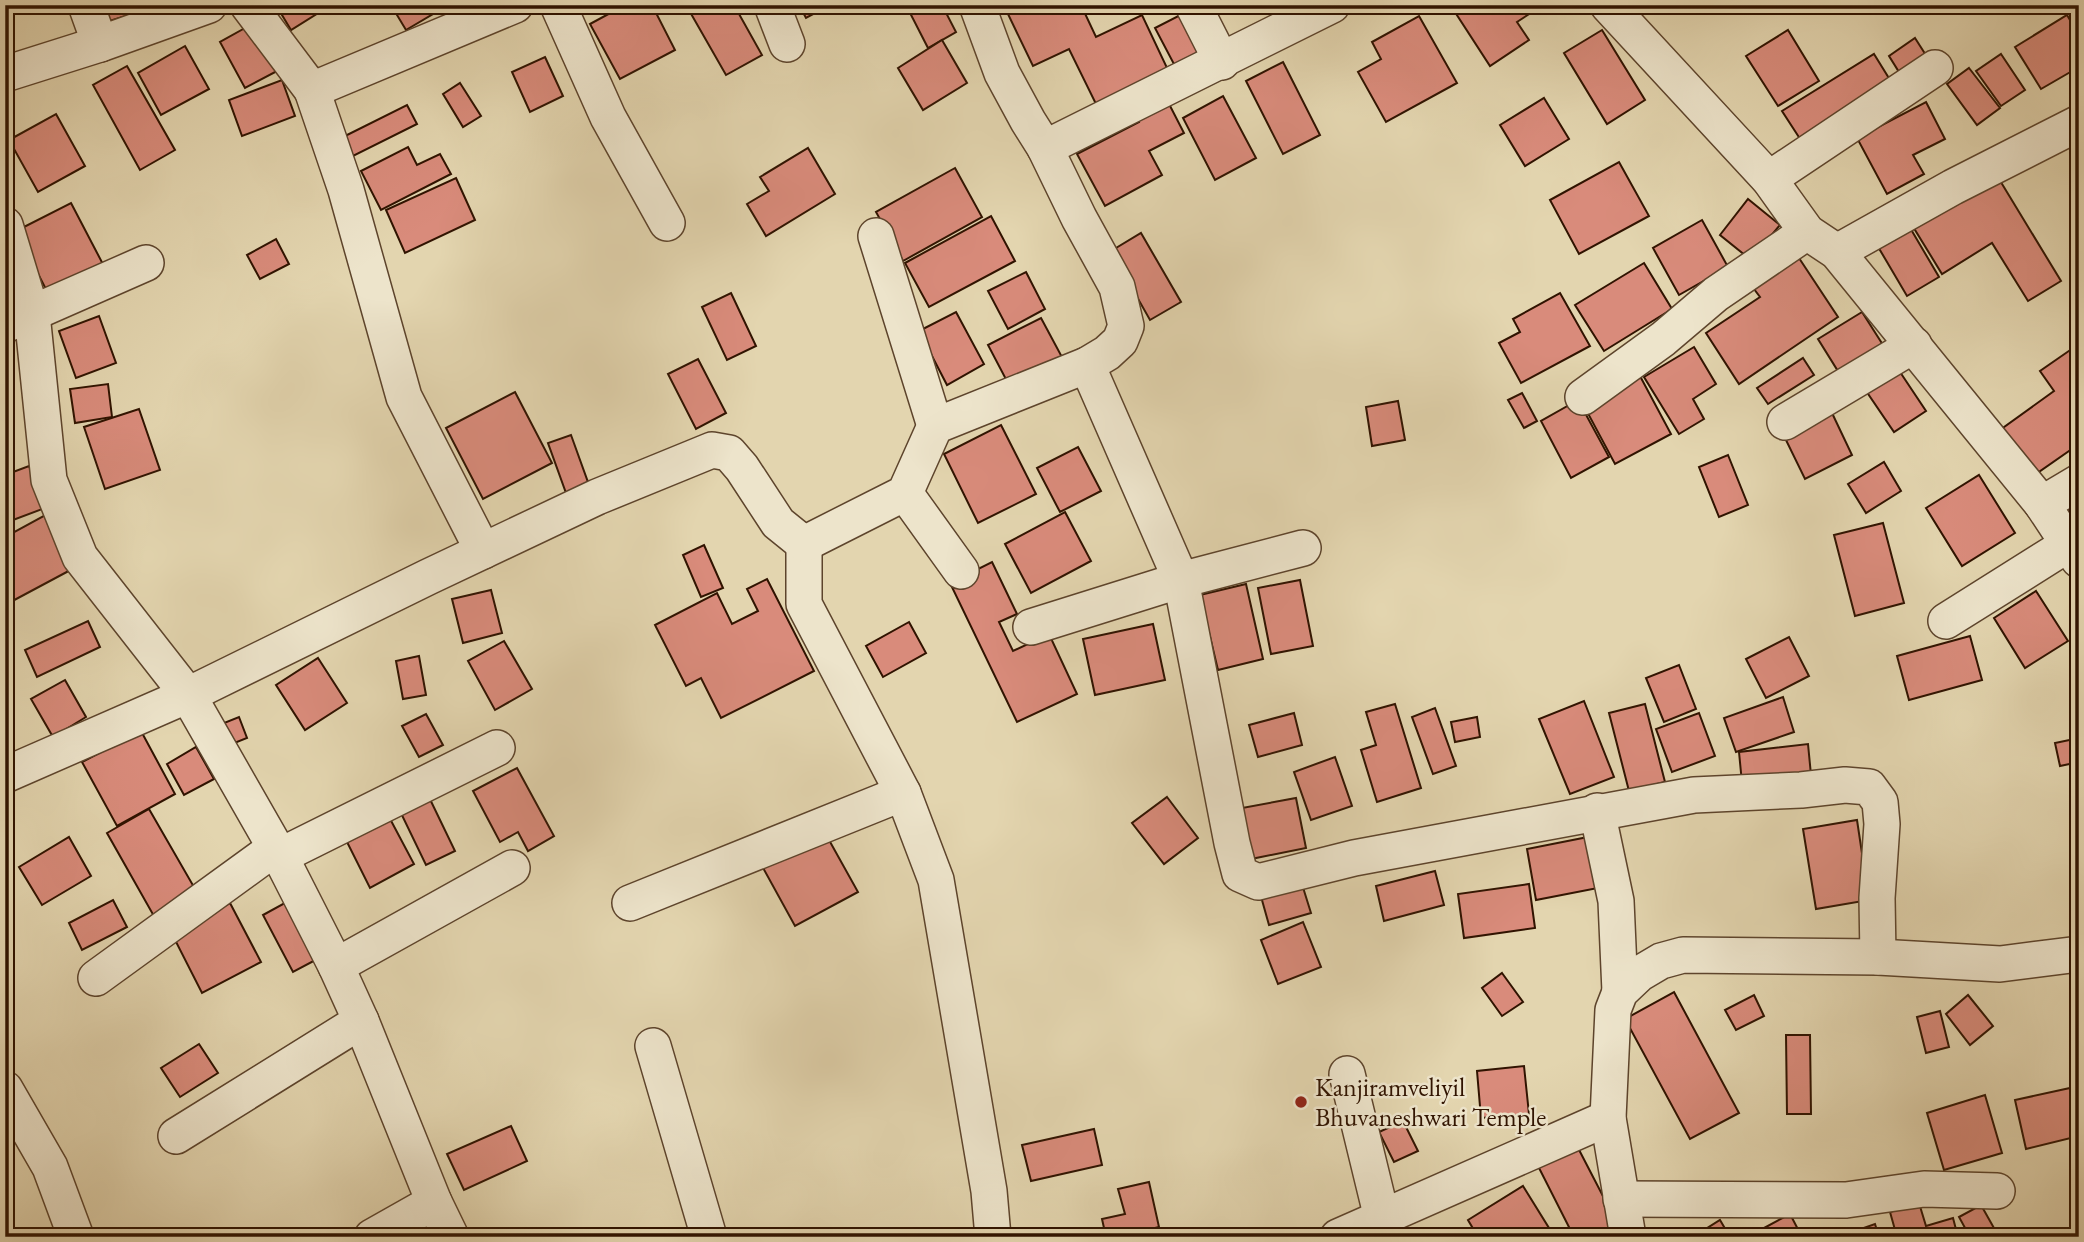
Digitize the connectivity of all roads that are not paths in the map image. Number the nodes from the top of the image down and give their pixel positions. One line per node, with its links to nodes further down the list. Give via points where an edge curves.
1 (86, 5): 11 (street)
2 (209, 5): 11 (street)
3 (248, 5): 16 (street)
4 (514, 5): 16 (street)
5 (558, 5): 20 (street, via 608,117)
6 (772, 5): 12 (street)
7 (977, 5): 18 (street, via 1002,73)
8 (1193, 5): 13 (street)
9 (1332, 5): 13 (street)
10 (1608, 5): 19 (street)
11 (100, 44): 15 (street)
12 (787, 44)
13 (1222, 62): 18 (street)
14 (1935, 68): 19 (street)
15 (5, 74)
16 (312, 90): 37 (street, via 346,190 404,397)
17 (2079, 123): 24 (street)
18 (1045, 148): 28 (street, via 1117,287 1126,326 1120,341)
19 (1769, 179): 22 (street)
20 (667, 223)
21 (5, 225): 26 (street)
22 (1807, 232): 24 (street); 29 (street)
23 (876, 236): 31 (street)
24 (1837, 252): 27 (street)
25 (146, 263): 26 (street)
26 (19, 319): 43 (street, via 49,480 80,557)
27 (1914, 345): 30 (street); 34 (street)
28 (1087, 365): 31 (street); 40 (street)
29 (1583, 397)
30 (1784, 422)
31 (935, 426): 33 (street)
32 (2079, 482): 34 (street)
33 (905, 493): 35 (street); 39 (street)
34 (2042, 503): 38 (street)
35 (804, 544): 37 (street, via 778,523 729,453 712,450); 46 (street, via 804,604)
36 (1303, 548): 40 (street)
37 (483, 551): 43 (street)
38 (2073, 552): 41 (street)
39 (961, 571)
40 (1181, 580): 42 (street); 47 (street, via 1240,874 1258,882 1354,858)
41 (1946, 621)
42 (1031, 627)
43 (188, 695): 45 (street); 48 (street)
44 (497, 748): 48 (street)
45 (5, 775)
46 (903, 793): 50 (street); 71 (street, via 936,880)
47 (1597, 811): 52 (street, via 1694,795 1869,787 1880,802 1882,824); 55 (street, via 1616,901)
48 (277, 852): 53 (street); 54 (street)
49 (512, 868): 53 (street)
50 (630, 903)
51 (2079, 954): 52 (street, via 2000,964)
52 (1878, 957): 55 (street, via 1683,955 1661,961)
53 (336, 966): 56 (street)
54 (96, 978)
55 (1620, 992): 60 (street, via 1613,1010)
56 (361, 1021): 61 (street); 64 (street)
57 (653, 1046): 70 (street)
58 (1347, 1074): 65 (street)
59 (5, 1090): 67 (street, via 50,1167)
60 (1608, 1118): 63 (street); 65 (street)
61 (176, 1136)
62 (1997, 1191): 63 (street, via 1924,1189 1846,1200)
63 (1621, 1199): 72 (street)
64 (434, 1202): 68 (street); 69 (street)
65 (1382, 1218): 66 (street)
66 (1345, 1235)
67 (76, 1237)
68 (372, 1237)
69 (451, 1237)
70 (709, 1237)
71 (993, 1237)
72 (1628, 1237)

